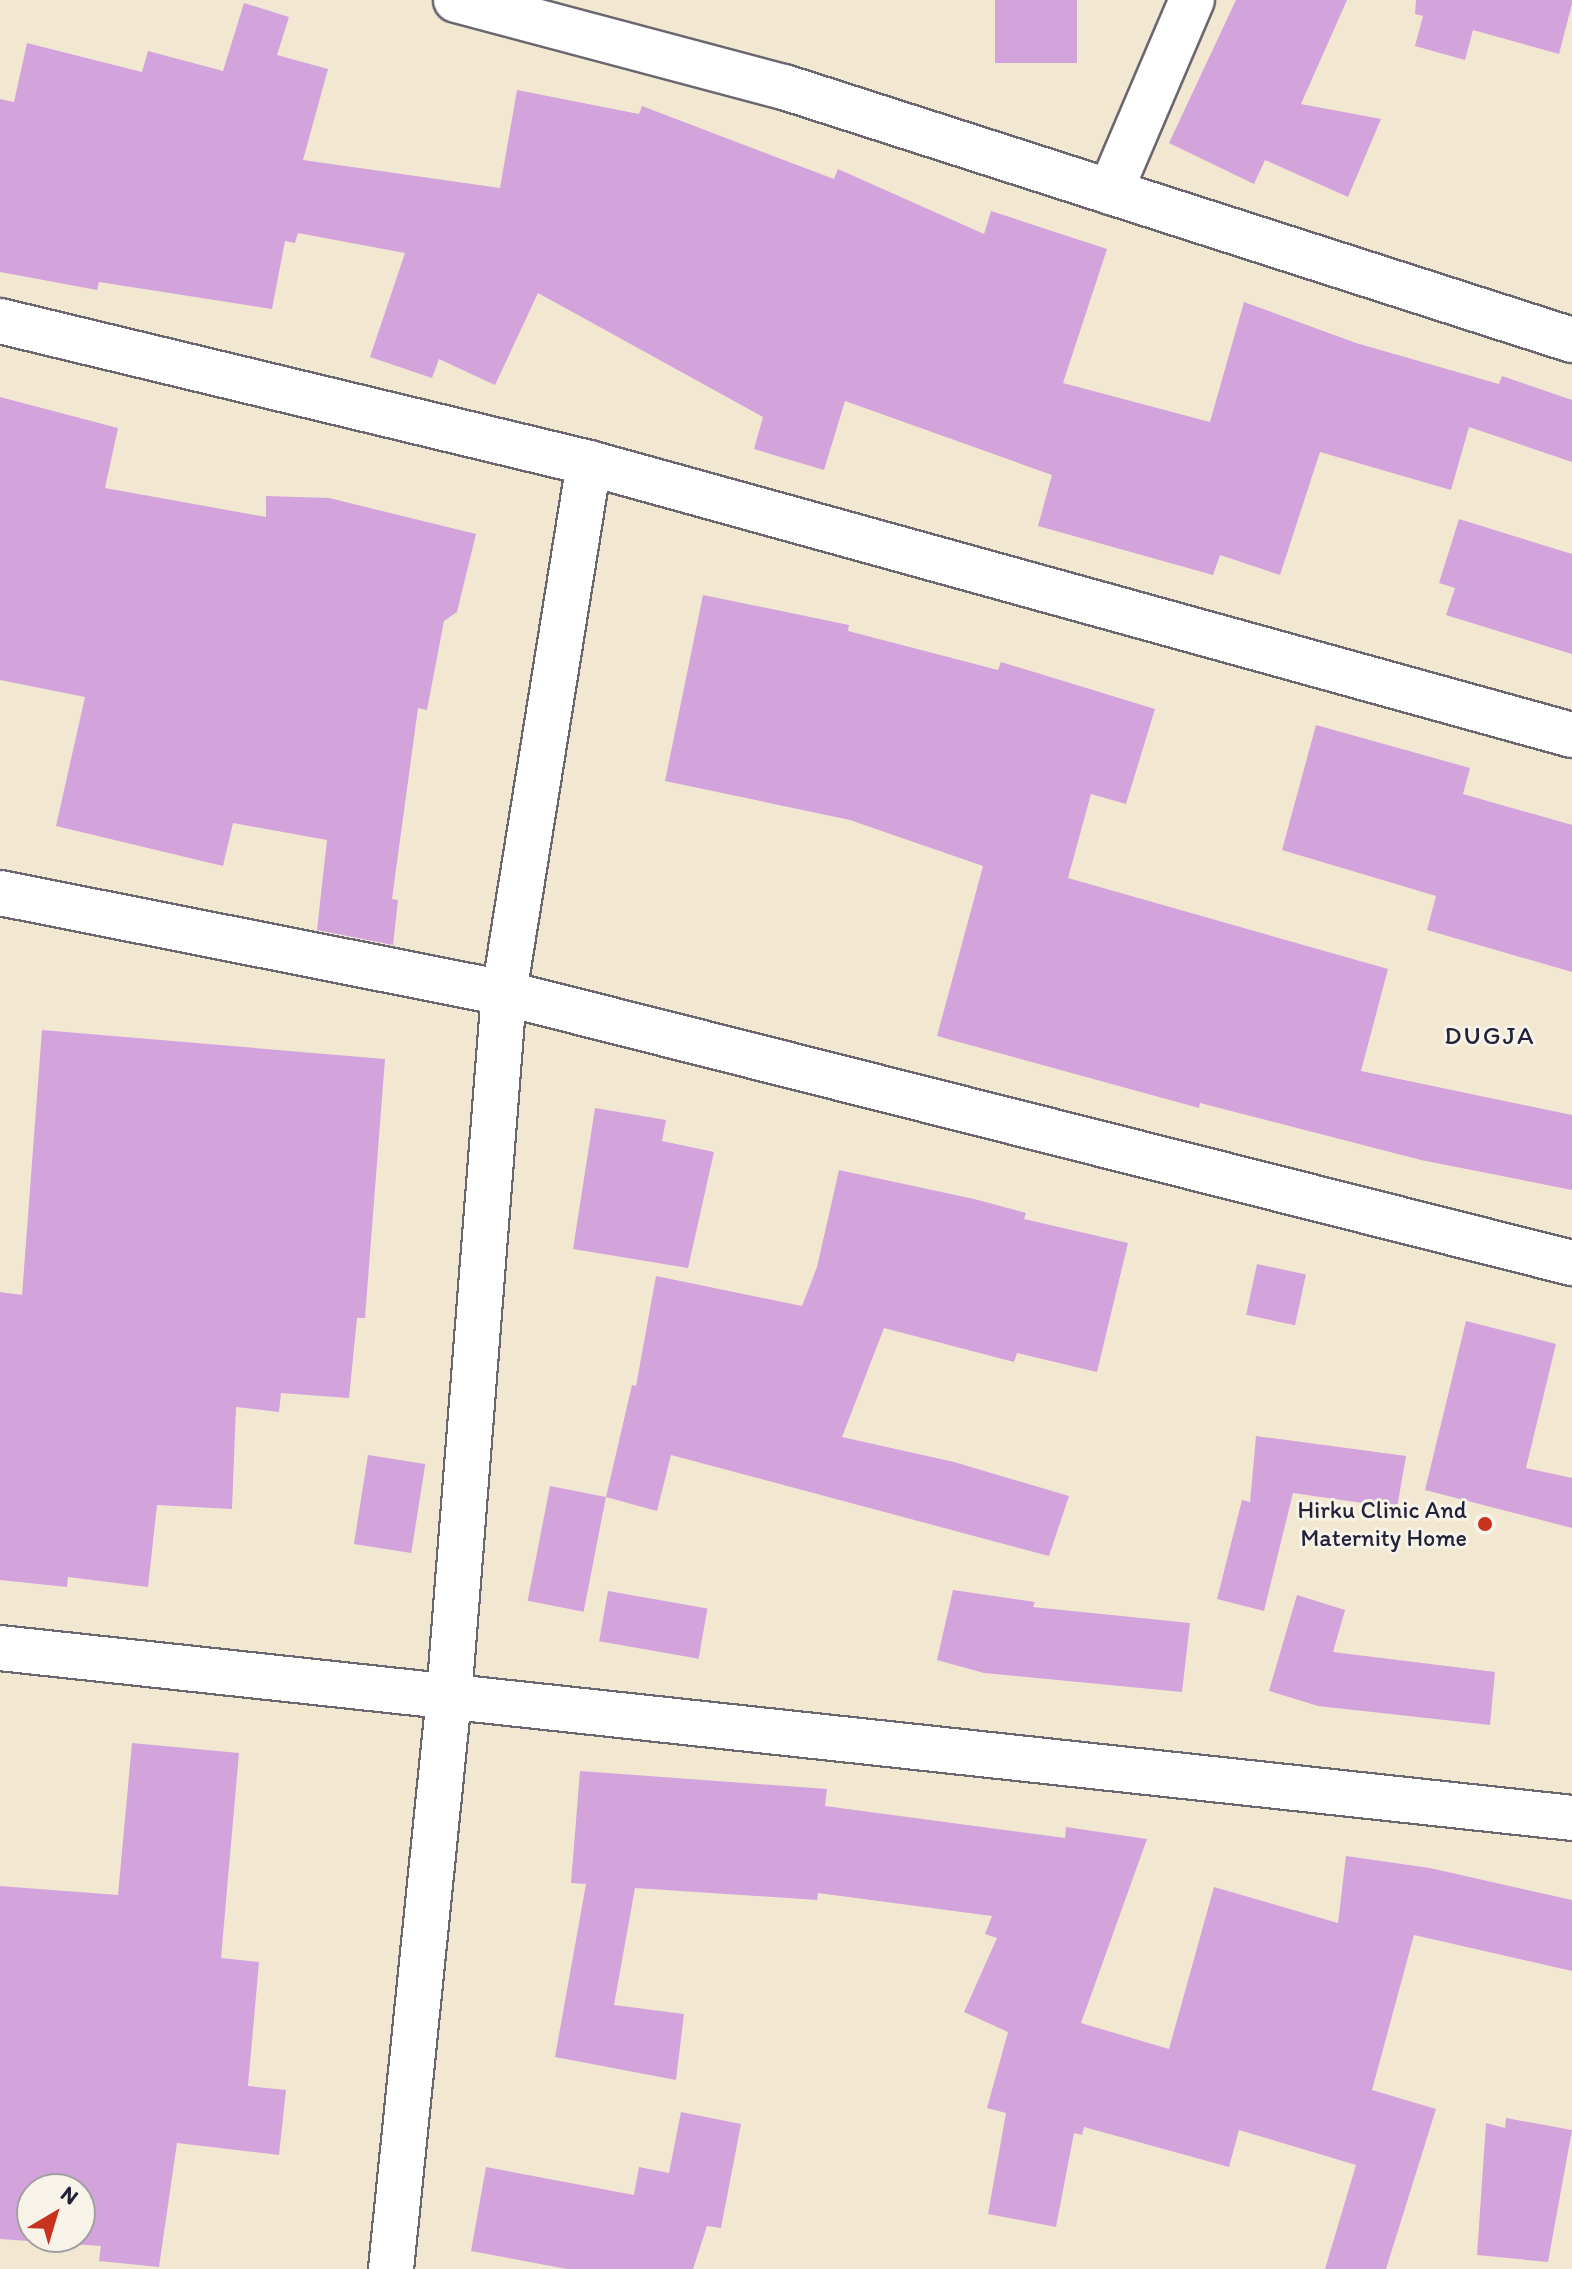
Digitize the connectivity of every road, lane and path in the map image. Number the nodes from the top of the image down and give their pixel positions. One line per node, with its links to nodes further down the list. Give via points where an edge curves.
1 (456, 0): 3 (street, via 784,87)
2 (1192, 0): 3 (street)
3 (1110, 192): 5 (street)
4 (0, 321): 6 (street)
5 (1572, 340)
6 (589, 463): 7 (street); 9 (street)
7 (1572, 735)
8 (0, 893): 9 (street)
9 (504, 993): 10 (street); 12 (street)
10 (1572, 1263)
11 (0, 1648): 12 (street)
12 (449, 1697): 13 (street); 14 (street)
13 (1572, 1818)
14 (391, 2269)

